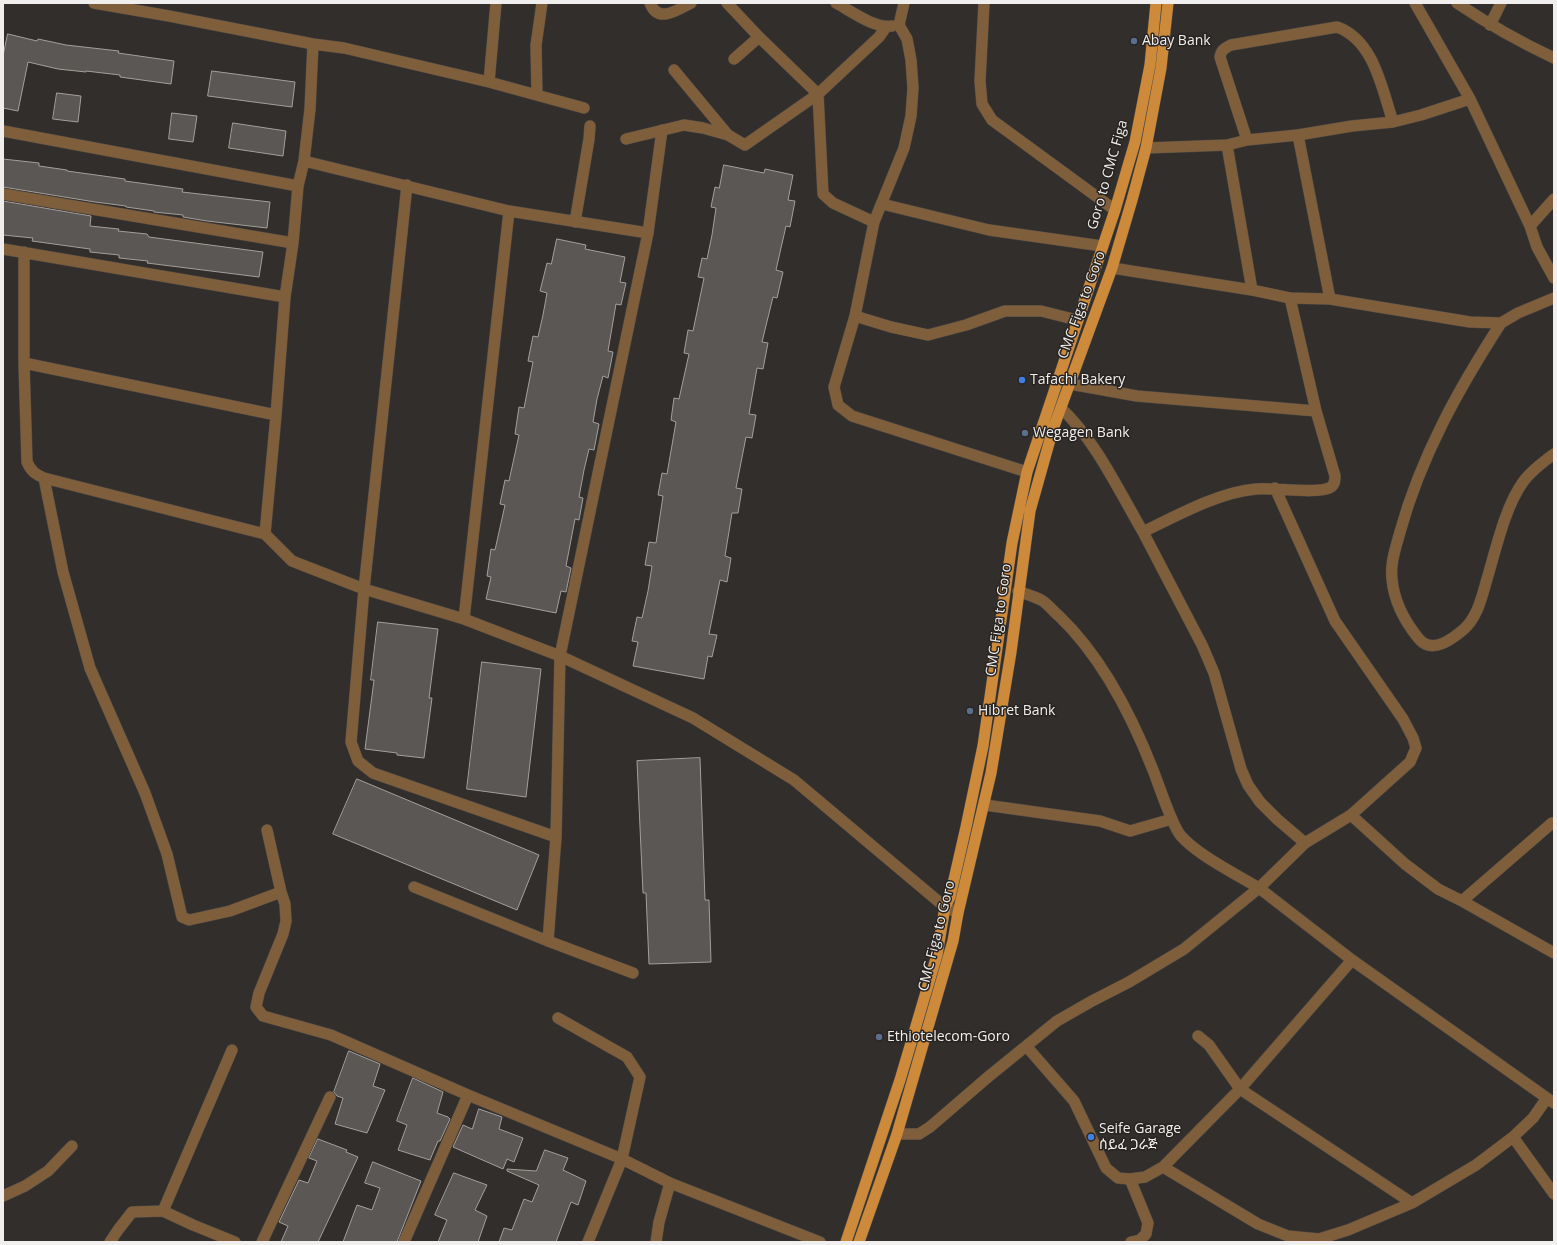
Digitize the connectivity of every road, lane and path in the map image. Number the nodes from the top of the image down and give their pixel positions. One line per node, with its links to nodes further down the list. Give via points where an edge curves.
1 (94, 3): 19 (street)
2 (496, 3): 23 (street)
3 (542, 3): 25 (street, via 536,45)
4 (650, 3): 5 (street, via 652,9 666,15)
5 (691, 3)
6 (727, 3): 18 (street)
7 (836, 3): 17 (street, via 867,21)
8 (904, 3): 15 (street)
9 (984, 3): 45 (street, via 980,81 982,104 992,120)
10 (1156, 3): 45 (main road, Goro to CMC Figa, via 1143,106)
11 (1168, 3): 37 (main road, CMC Figa to Goro, via 1161,68)
12 (1415, 3): 26 (street)
13 (1457, 3): 16 (street)
14 (1501, 3): 16 (street)
15 (899, 25): 17 (street); 43 (street, via 907,39 913,88 904,148)
16 (1490, 25): 20 (street)
17 (886, 27): 24 (street, via 879,37)
18 (758, 37): 21 (street); 24 (street)
19 (314, 44): 23 (street, via 344,48); 38 (street)
20 (1554, 58)
21 (734, 59)
22 (674, 70): 33 (street)
23 (489, 82): 25 (street)
24 (818, 94): 33 (street, via 745,145); 47 (street, via 823,194 833,203)
25 (537, 95): 27 (street)
26 (1470, 99): 28 (street); 48 (street)
27 (584, 108)
28 (1393, 122): 32 (street); 35 (street, via 1370,57 1354,37 1337,27 1231,45 1221,52 1220,57)
29 (590, 126): 46 (street, via 590,139)
30 (3, 130): 40 (street)
31 (662, 130): 33 (street, via 684,125); 34 (street); 49 (street)
32 (1298, 135): 35 (street); 60 (street)
33 (728, 136)
34 (626, 139)
35 (1247, 140): 36 (street)
36 (1227, 145): 37 (street); 56 (street)
37 (1146, 148): 54 (main road, CMC Figa to Goro)
38 (304, 161): 39 (street); 40 (street)
39 (407, 185): 44 (street); 75 (street)
40 (298, 186): 50 (street)
41 (3, 194): 50 (street)
42 (1554, 199): 48 (street)
43 (882, 204): 47 (street); 51 (street, via 989,230)
44 (509, 210): 46 (street); 77 (street)
45 (1115, 210): 51 (main road, Goro to CMC Figa)
46 (575, 222): 49 (street)
47 (874, 222): 61 (street)
48 (1530, 226): 55 (street, via 1537,247)
49 (648, 233): 78 (street)
50 (293, 243): 57 (street)
51 (1102, 246): 62 (main road, Goro to CMC Figa)
52 (3, 249): 53 (street)
53 (24, 252): 57 (street); 64 (street)
54 (1112, 268): 56 (street); 65 (main road, CMC Figa to Goro)
55 (1554, 278)
56 (1252, 290): 58 (street)
57 (285, 297): 68 (street)
58 (1290, 298): 60 (street); 67 (street)
59 (1554, 298): 63 (street)
60 (1330, 299): 63 (street, via 1470,322)
61 (854, 316): 62 (street, via 928,334 966,325 1005,311 1041,311); 70 (street, via 834,387 838,405 852,416)
62 (1077, 320): 70 (main road, Goro to CMC Figa)
63 (1501, 323): 69 (street, via 1471,369 1420,470 1393,559 1391,578 1395,595 1408,626 1422,642 1432,646 1442,644 1464,629 1476,615 1509,508 1523,482 1539,464)
64 (24, 363): 68 (street); 71 (street, via 27,462 30,470)
65 (1070, 384): 66 (main road, CMC Figa to Goro); 67 (street, via 1137,396)
66 (1061, 408): 73 (street, via 1094,448); 76 (main road, CMC Figa to Goro, via 1044,456 1030,511)
67 (1316, 411): 72 (street, via 1335,483 1325,490 1316,491)
68 (276, 415): 74 (street)
69 (1554, 454)
70 (1026, 472): 90 (main road, Goro to CMC Figa, via 1012,543 983,746 950,897)
71 (44, 478): 74 (street); 88 (street, via 63,572 90,668 145,793 167,854 182,917 189,920 230,911)
72 (1274, 488): 73 (street, via 1234,493 1204,503); 80 (street, via 1335,621 1403,719 1416,748 1410,762)
73 (1142, 532): 85 (street, via 1202,645 1214,673 1241,769 1248,785 1260,802)
74 (265, 534): 75 (street, via 292,561)
75 (364, 589): 77 (street); 84 (street, via 351,742 358,762 373,773)
76 (1018, 591): 79 (main road, CMC Figa to Goro, via 1011,652); 81 (street, via 1042,600 1069,626 1093,656 1117,693 1144,747)
77 (464, 619): 78 (street)
78 (560, 656): 84 (street); 90 (street, via 693,718 794,780)
79 (985, 805): 81 (street, via 1100,822 1130,831); 91 (main road, CMC Figa to Goro)
80 (1351, 815): 85 (street); 89 (street, via 1432,885)
81 (1172, 819): 87 (street, via 1180,836)
82 (1552, 822): 89 (street)
83 (267, 830): 88 (street)
84 (556, 837): 92 (street)
85 (1305, 843): 87 (street)
86 (414, 887): 92 (street)
87 (1259, 888): 94 (street); 98 (street, via 1184,949 1057,1021)
88 (281, 892): 101 (street, via 286,921 259,993 256,1007 263,1016 331,1035)
89 (1462, 901): 93 (street)
90 (945, 907): 91 (street); 122 (main road, Goro to CMC Figa, via 937,955 918,1022)
91 (958, 913): 104 (main road, CMC Figa to Goro, via 953,941)
92 (548, 941): 95 (street)
93 (1554, 953)
94 (1352, 960): 100 (street); 103 (street)
95 (633, 973)
96 (558, 1018): 107 (street, via 627,1057 640,1077)
97 (1198, 1036): 100 (street, via 1209,1045)
98 (1026, 1047): 104 (street, via 930,1127 919,1134); 109 (street, via 1074,1100 1106,1168 1118,1178)
99 (232, 1050): 114 (street)
100 (1240, 1089): 108 (street); 113 (street)
101 (468, 1094): 107 (street); 118 (street)
102 (330, 1097): 117 (street)
103 (1551, 1101): 105 (street)
104 (897, 1134): 123 (main road, CMC Figa to Goro)
105 (1513, 1137): 111 (street); 113 (street, via 1476,1165)
106 (72, 1146): 112 (street, via 48,1171)
107 (622, 1159): 110 (street); 119 (street)
108 (1163, 1166): 109 (street, via 1145,1177); 113 (street, via 1258,1224 1288,1236 1319,1239 1348,1230)
109 (1130, 1179): 124 (street, via 1148,1223 1146,1234 1140,1240)
110 (670, 1183): 120 (street); 121 (street)
111 (1554, 1194)
112 (3, 1196)
113 (1412, 1203)
114 (163, 1211): 115 (street, via 132,1212); 116 (street)
115 (110, 1242)
116 (235, 1242)
117 (262, 1242)
118 (404, 1242)
119 (588, 1242)
120 (656, 1242)
121 (820, 1242)
122 (846, 1242)
123 (859, 1242)
124 (1131, 1242)

